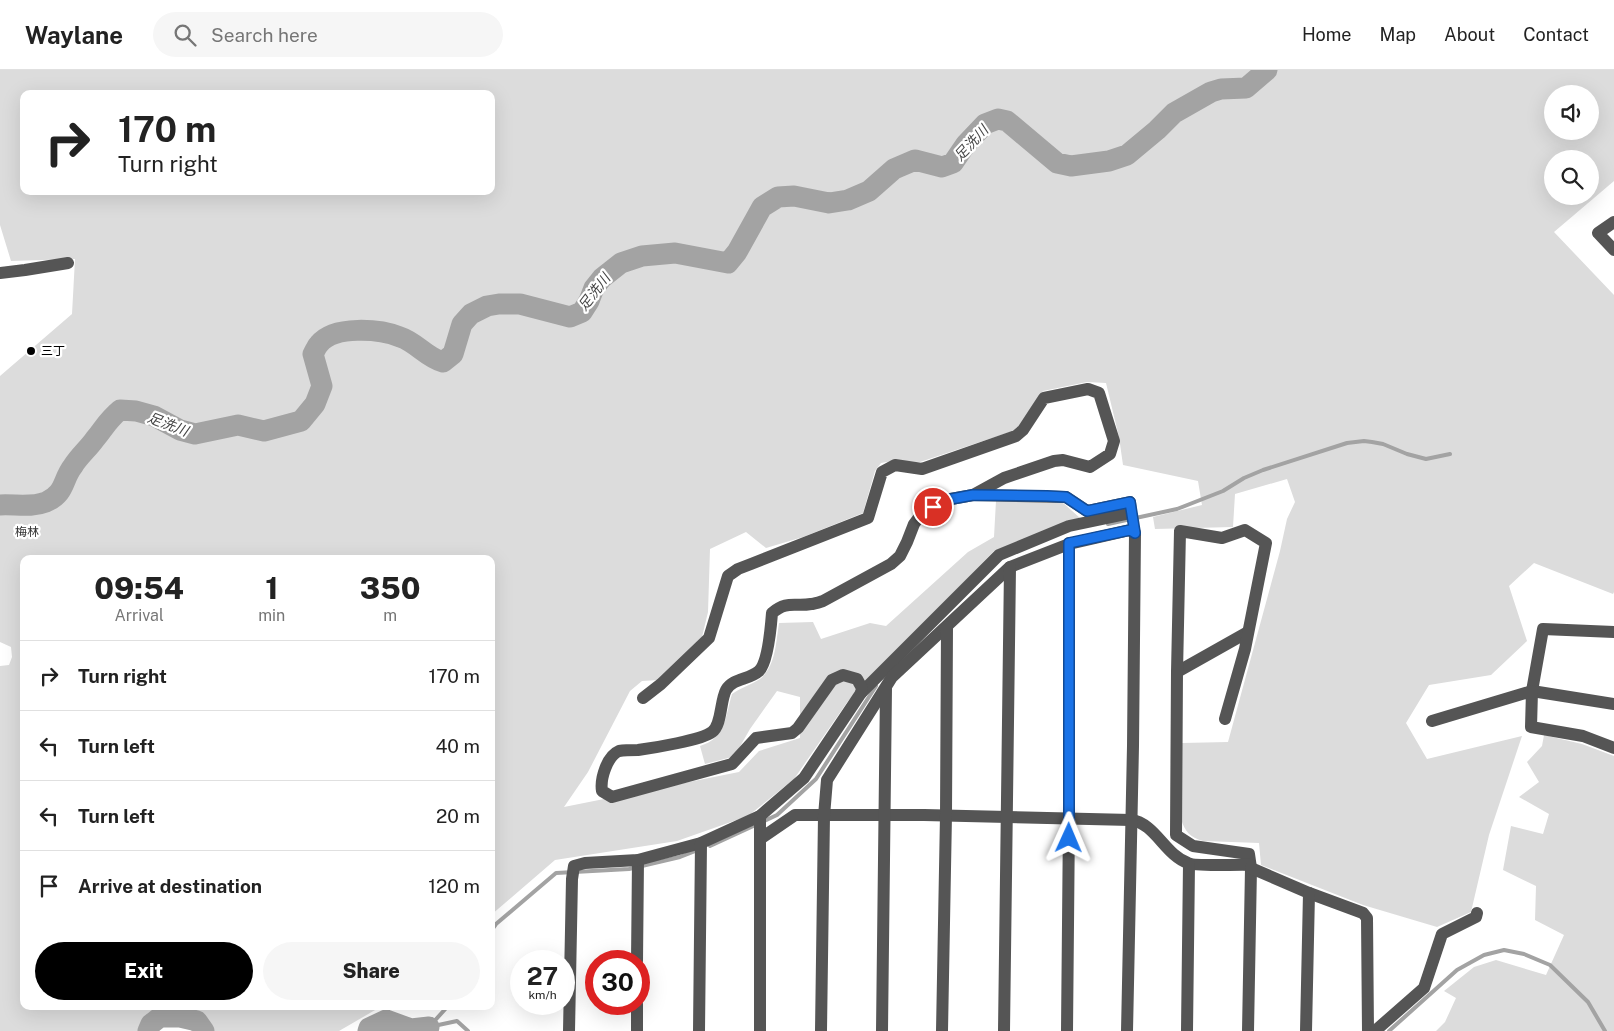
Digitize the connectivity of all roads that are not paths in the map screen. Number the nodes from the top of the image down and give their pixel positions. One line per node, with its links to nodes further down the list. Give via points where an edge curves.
1 (1614, 222): 2 (street, via 1598,233)
2 (1614, 250)
3 (68, 263): 4 (street)
4 (0, 273)
5 (973, 495): 6 (street, via 1066,497 1087,511 1130,502); 16 (street, via 951,499 923,512 900,556 891,564 823,601 789,603 777,608 772,613 766,657 759,671 731,684 726,690 713,732 653,748 618,752 605,771 602,791 612,797 732,764 756,738 792,733 832,680 843,675 857,679); 17 (street, via 1004,478 1054,461 1090,467 1110,454 1114,441 1100,393 1088,389 1044,398 1016,436 922,469 895,465 882,472 868,518 728,576 708,638)
6 (1131, 513): 7 (street); 16 (street, via 1069,526 999,555)
7 (1135, 533): 8 (street, via 1130,530); 28 (street)
8 (1069, 543): 9 (street); 27 (street)
9 (1010, 567): 10 (street); 26 (street)
10 (947, 627): 14 (street, via 892,677); 22 (street)
11 (1248, 632): 13 (street); 13 (street, via 1266,543 1245,530 1222,538 1180,531); 19 (street)
12 (1614, 632): 15 (street, via 1543,629)
13 (1176, 672): 33 (street, via 1176,835 1193,846 1249,854)
14 (886, 688): 24 (street, via 827,780); 25 (street)
15 (1532, 691): 18 (street); 20 (street); 21 (street, via 1531,727 1584,736)
16 (861, 693): 23 (street, via 804,778)
17 (643, 698)
18 (1614, 704)
19 (1225, 719)
20 (1432, 721)
21 (1614, 748)
22 (946, 815): 25 (street); 26 (street); 44 (street)
23 (760, 816): 29 (street); 30 (street)
24 (824, 816): 25 (street); 29 (street, via 795,816); 42 (street)
25 (886, 816): 43 (street)
26 (1006, 817): 27 (street); 45 (street)
27 (1069, 818): 28 (street); 46 (street)
28 (1131, 820): 32 (street, via 1140,821 1169,850); 47 (street)
29 (760, 840): 41 (street)
30 (701, 843): 31 (street); 40 (street)
31 (638, 860): 36 (street); 38 (street, via 574,866)
32 (1189, 864): 33 (street); 48 (street)
33 (1250, 866): 34 (street); 49 (street)
34 (1309, 893): 50 (street); 51 (street, via 1363,913 1367,918)
35 (1477, 913): 52 (street, via 1476,917 1442,934 1424,988)
36 (637, 950)
37 (637, 1015): 39 (street)
38 (570, 1031)
39 (637, 1031)
40 (699, 1031)
41 (760, 1031)
42 (821, 1031)
43 (882, 1031)
44 (942, 1031)
45 (1004, 1031)
46 (1067, 1031)
47 (1126, 1031)
48 (1187, 1031)
49 (1248, 1031)
50 (1306, 1031)
51 (1368, 1031)
52 (1375, 1031)

